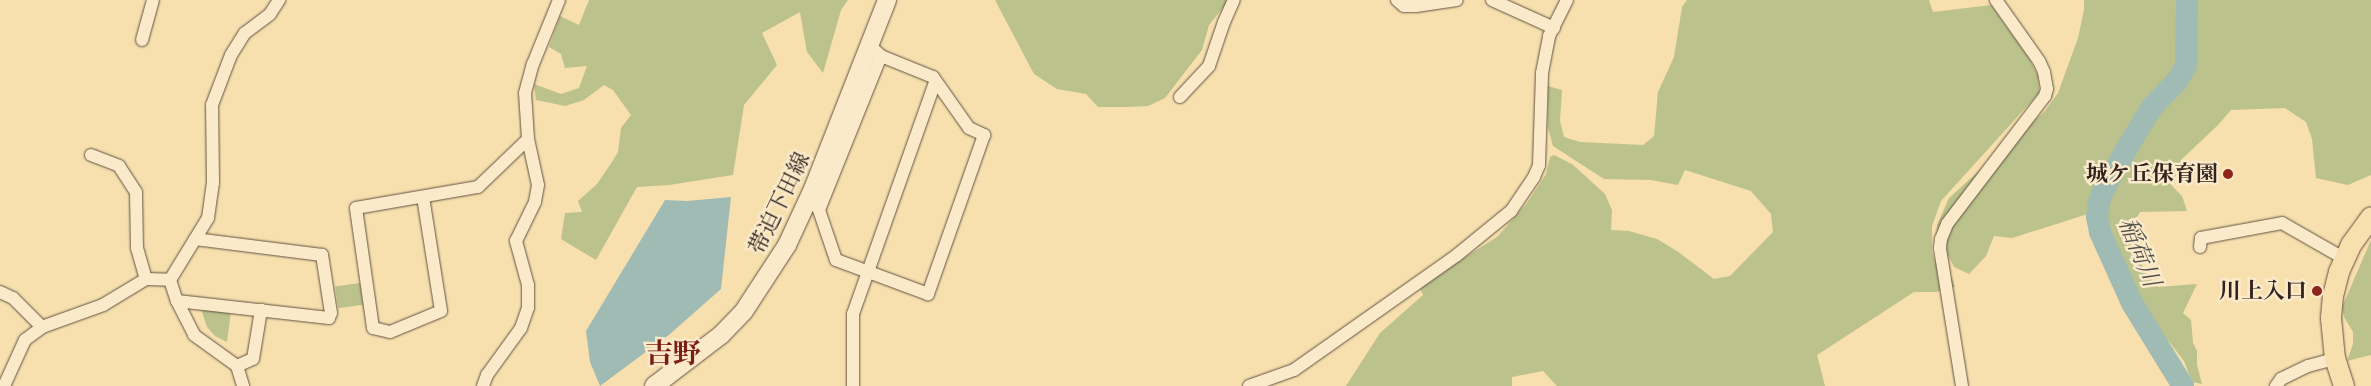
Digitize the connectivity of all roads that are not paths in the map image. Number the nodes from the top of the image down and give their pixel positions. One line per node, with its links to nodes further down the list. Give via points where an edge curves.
1 (153, 0): 12 (street)
2 (279, 0): 20 (street, via 270,14 245,33 231,55 212,105 211,201 208,218)
3 (559, 0): 16 (street, via 527,82 524,107)
4 (887, 0): 13 (main road, 帯迫下田線)
5 (1234, 0): 15 (street, via 1209,66)
6 (1397, 0): 7 (street, via 1404,6 1416,6)
7 (1457, 0)
8 (1492, 0): 11 (street)
9 (1567, 0): 11 (street)
10 (1996, 0): 38 (street, via 2039,61 2047,89 2045,96 1947,224 1941,238)
11 (1554, 28): 37 (street, via 1542,73 1539,165 1534,178 1510,211 1457,255 1294,370)
12 (142, 40)
13 (876, 51): 14 (street, via 933,77); 23 (street, via 819,210 836,260); 35 (main road, 帯迫下田線, via 787,245 760,289 722,335)
14 (935, 83): 23 (street); 23 (street, via 968,128 984,135 928,294)
15 (1180, 98)
16 (528, 139): 18 (street, via 478,188); 34 (street, via 538,193 516,241 528,285 528,308 521,328 486,375)
17 (91, 155): 24 (street, via 119,166 136,192 137,248)
18 (423, 197): 18 (street, via 356,208 373,328 390,332 441,311)
19 (2371, 217): 22 (main road)
20 (195, 239): 25 (street); 28 (street, via 322,255 331,313 329,318)
21 (2200, 247): 22 (street, via 2201,238 2282,223)
22 (2344, 260): 30 (main road, via 2333,296)
23 (866, 273): 36 (street, via 853,314)
24 (146, 278): 25 (street); 29 (street, via 103,305)
25 (170, 280): 27 (street)
26 (0, 292): 29 (street, via 13,298)
27 (177, 301): 28 (street); 31 (street, via 194,335)
28 (261, 310): 31 (street, via 253,359)
29 (42, 327): 32 (street, via 25,340)
30 (2334, 359): 39 (street, via 2281,378); 40 (main road)
31 (237, 366): 33 (street)
32 (4, 386)
33 (243, 386)
34 (483, 386)
35 (654, 386)
36 (853, 386)
37 (1249, 386)
38 (1962, 386)
39 (2276, 386)
40 (2344, 386)

